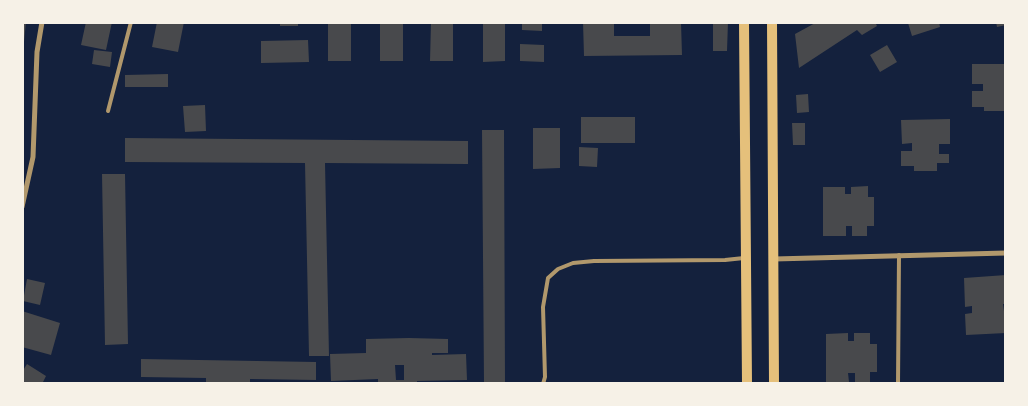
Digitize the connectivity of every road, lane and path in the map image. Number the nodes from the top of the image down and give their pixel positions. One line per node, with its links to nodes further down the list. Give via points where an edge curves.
1 (42, 22): 6 (street, via 37,52 33,157)
2 (132, 22): 5 (lane)
3 (744, 22): 9 (main road)
4 (772, 22): 10 (main road)
5 (108, 111)
6 (22, 207)
7 (1006, 253): 8 (street)
8 (899, 256): 10 (street); 14 (lane)
9 (746, 258): 11 (lane, via 594,261 573,263 558,269 548,278 543,307); 12 (main road)
10 (774, 258): 13 (main road)
11 (543, 384)
12 (747, 384)
13 (774, 384)
14 (898, 384)

